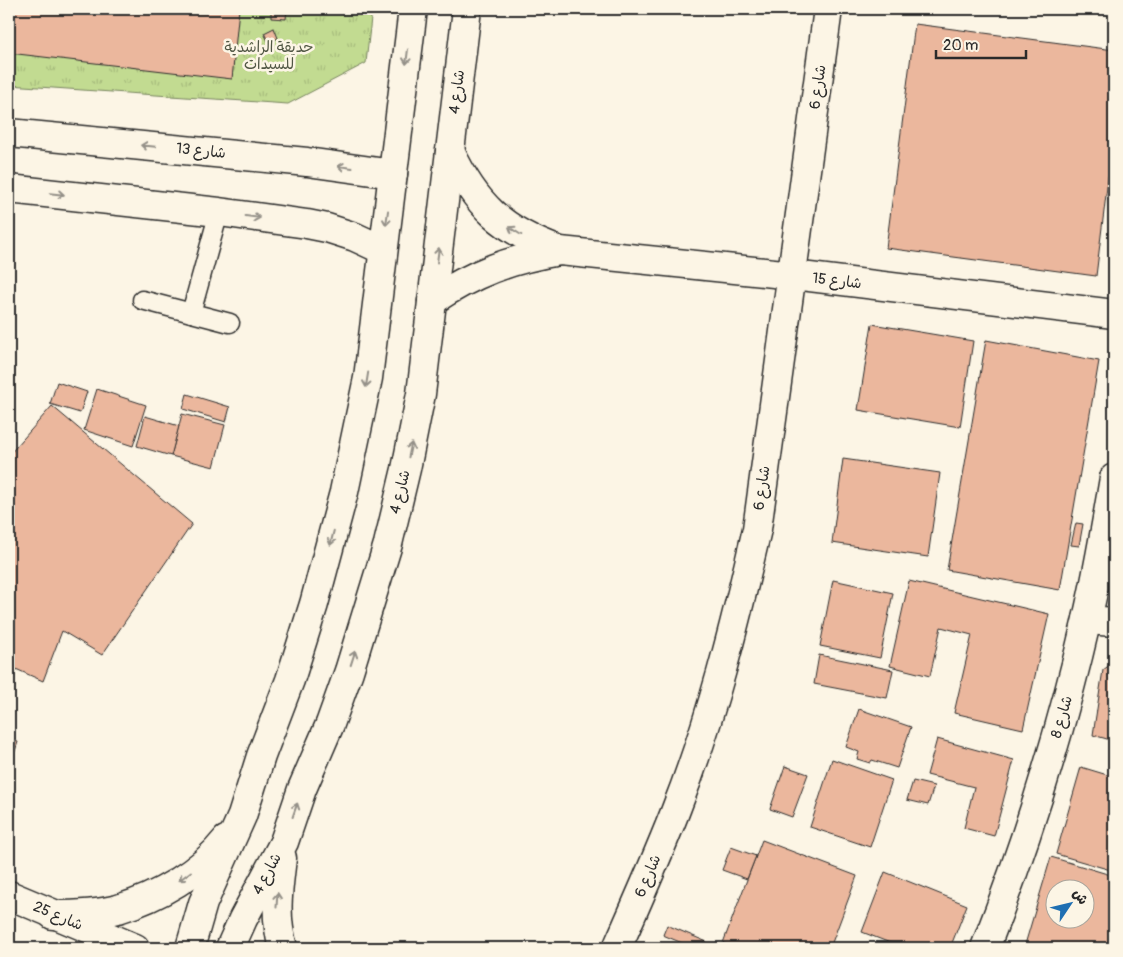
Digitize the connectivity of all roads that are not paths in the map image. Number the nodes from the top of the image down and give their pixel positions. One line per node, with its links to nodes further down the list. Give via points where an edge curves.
1 (413, 9): 6 (street, one-way to 6)
2 (468, 9): 5 (street, شارع 4)
3 (828, 9): 11 (street, شارع 6)
4 (9, 133): 6 (street, شارع 13, one-way to 4, via 307,162)
5 (450, 151): 10 (street, شارع 15, one-way to 5, via 536,243 493,214 475,196); 13 (street, شارع 4, one-way to 5)
6 (393, 174): 9 (street, one-way to 9)
7 (9, 189): 8 (street, one-way to 8)
8 (219, 212): 9 (street, one-way to 9, via 326,228); 14 (lane)
9 (383, 250): 20 (street, one-way to 20, via 368,378 344,492 314,604)
10 (560, 251): 11 (street, شارع 15); 13 (street, شارع 15, via 524,258 480,273)
11 (793, 276): 15 (street, شارع 15); 28 (street, شارع 6, via 757,529 741,601 719,681 675,812)
12 (142, 300): 14 (lane)
13 (432, 301): 21 (street, شارع 4, one-way to 13, via 349,671 388,544 421,394)
14 (191, 312): 16 (lane)
15 (1114, 314)
16 (230, 323)
17 (1114, 478): 18 (street, شارع 8)
18 (1087, 620): 19 (street); 29 (street, شارع 8, via 1034,810)
19 (1114, 622)
20 (242, 816): 23 (street, one-way to 23, via 224,842 175,884 117,909); 25 (street, via 203,904)
21 (284, 842): 26 (street, شارع 4); 27 (street, one-way to 21, via 276,912)
22 (9, 895): 23 (street, شارع 25)
23 (53, 915): 24 (street, شارع 25)
24 (135, 948)
25 (190, 948)
26 (230, 948)
27 (283, 948)
28 (618, 948)
29 (986, 948)

